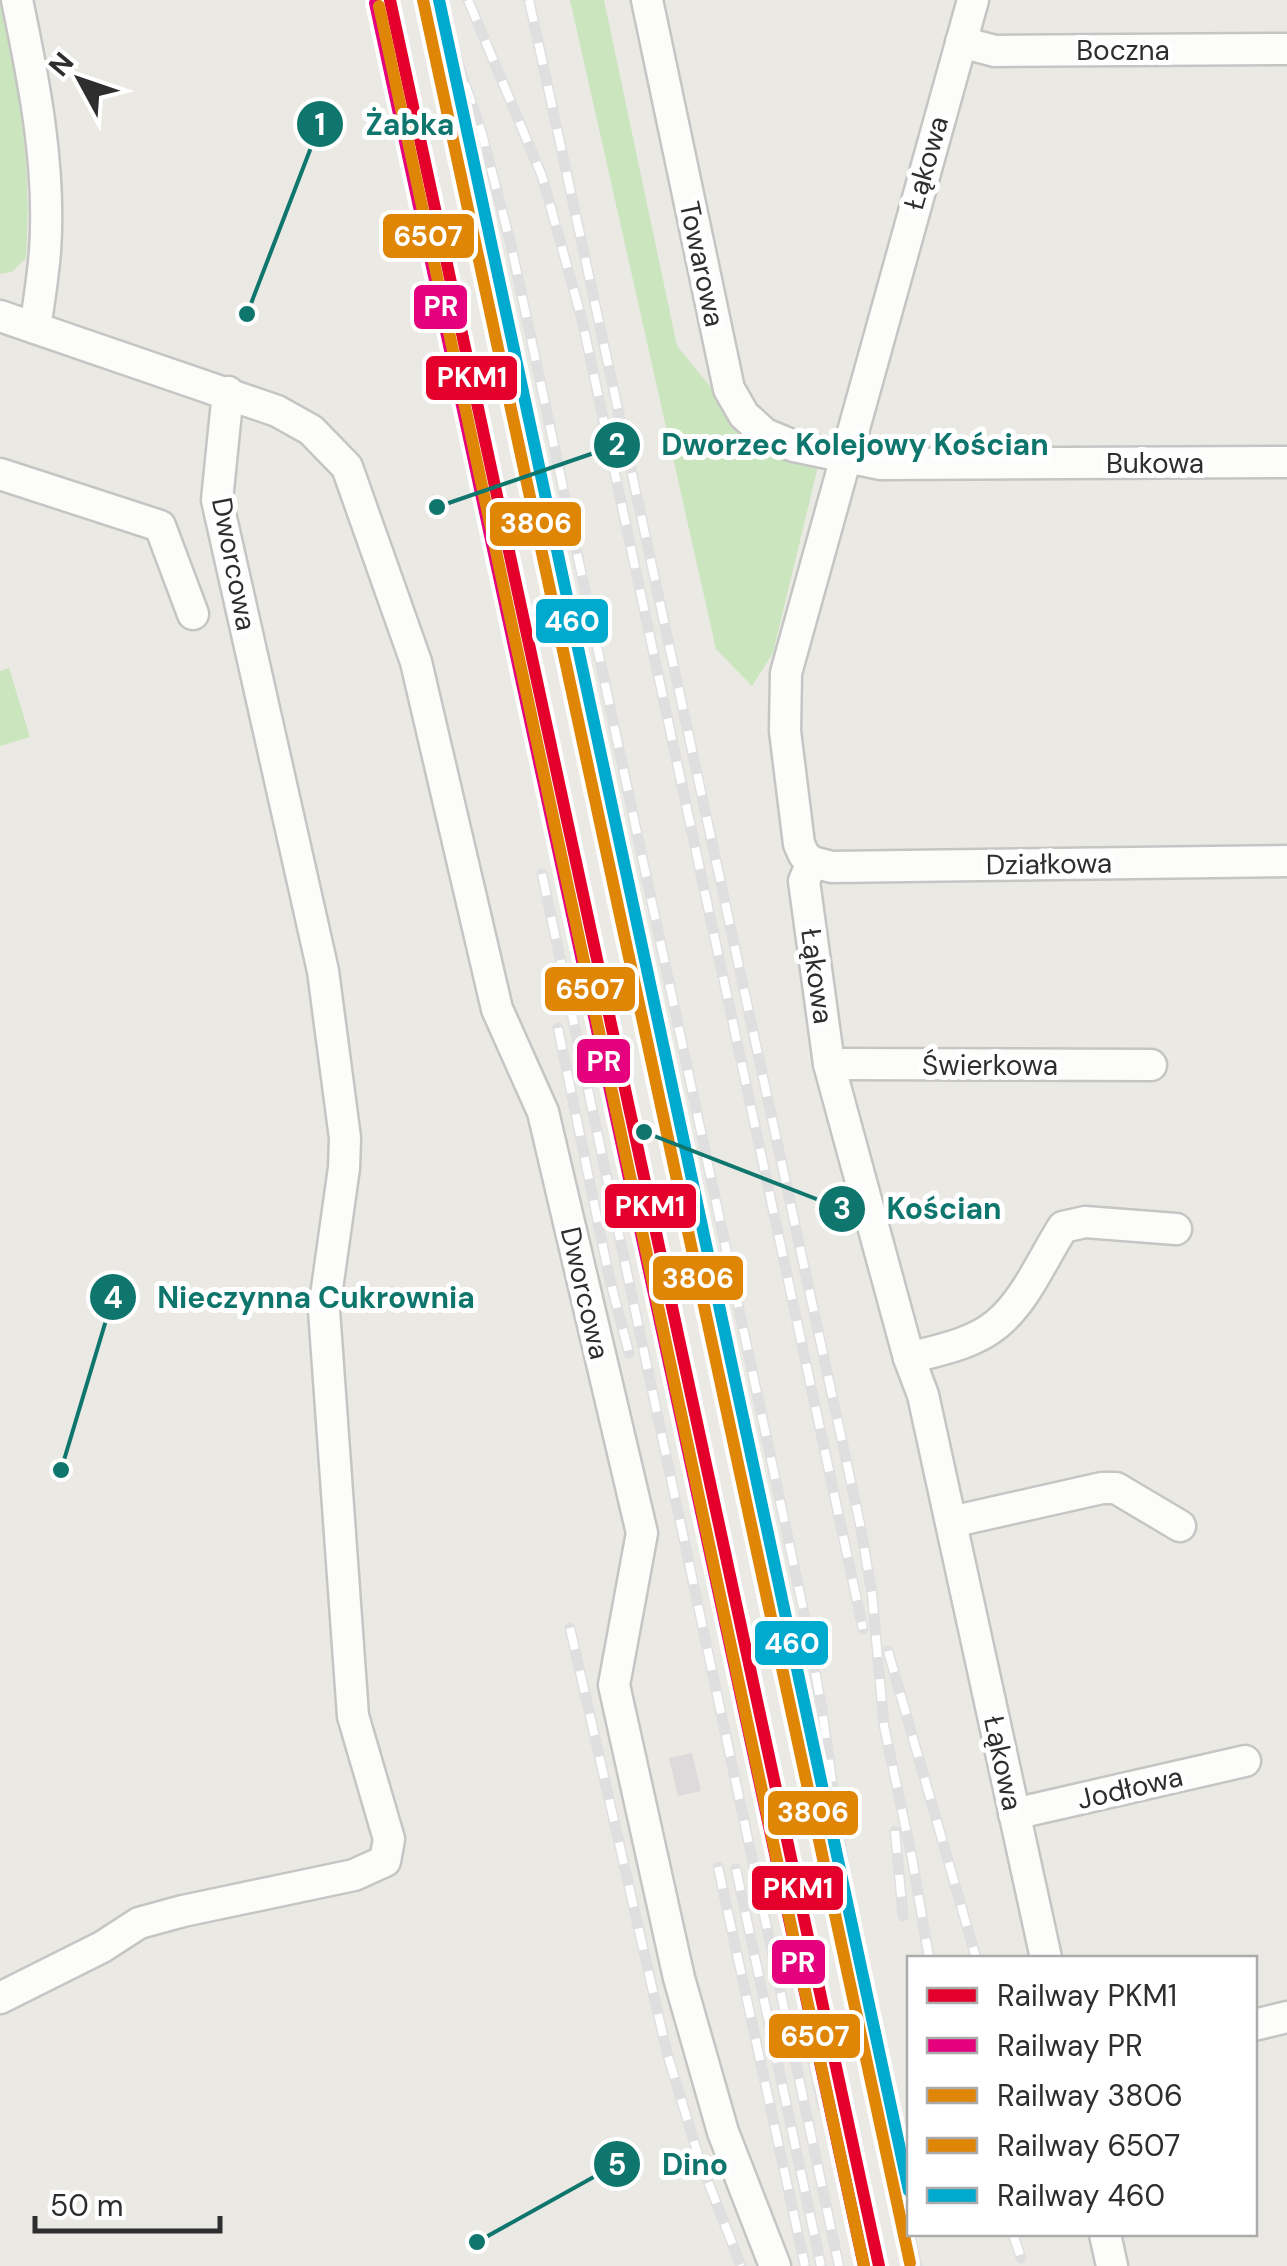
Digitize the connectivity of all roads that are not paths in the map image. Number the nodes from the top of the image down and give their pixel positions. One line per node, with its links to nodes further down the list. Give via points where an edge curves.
1 (16, 0): 7 (street, via 44,171 45,252)
2 (647, 0): 9 (street, Towarowa, via 729,389 765,434)
3 (972, 0): 4 (street, Łąkowa)
4 (961, 42): 5 (street, Boczna, via 996,51); 9 (street, Łąkowa)
5 (1287, 49)
6 (0, 316): 7 (street, Dworcowa)
7 (35, 328): 8 (street, Dworcowa)
8 (228, 392): 24 (street, Dworcowa, via 217,500 323,970 345,1138 324,1310 354,1716 389,1839 385,1861 354,1876 139,1923); 28 (street, Dworcowa, via 295,420 347,468 416,662 497,1009 543,1112 642,1534 614,1685 723,2132)
9 (844, 456): 10 (street, Bukowa, via 881,464); 13 (street, Łąkowa, via 786,673 789,775 799,844)
10 (1287, 462)
11 (0, 474): 12 (street, via 160,526)
12 (193, 614)
13 (812, 862): 14 (street, Działkowa); 15 (street, Łąkowa, via 804,881)
14 (1287, 862)
15 (829, 1064): 16 (street, Świerkowa); 18 (street, Łąkowa)
16 (1151, 1065)
17 (1176, 1229): 18 (street, via 1063,1226 1012,1310 995,1326)
18 (910, 1358): 19 (street, Łąkowa)
19 (951, 1522): 20 (street, via 1116,1488); 22 (street, Łąkowa)
20 (1180, 1526)
21 (1245, 1761): 22 (street, Jodłowa)
22 (1014, 1814): 23 (street, Łąkowa)
23 (1046, 1956)
24 (0, 1998)
25 (1287, 2018): 26 (street)
26 (1257, 2024)
27 (1105, 2236): 29 (street)
28 (774, 2266)
29 (1112, 2266)

